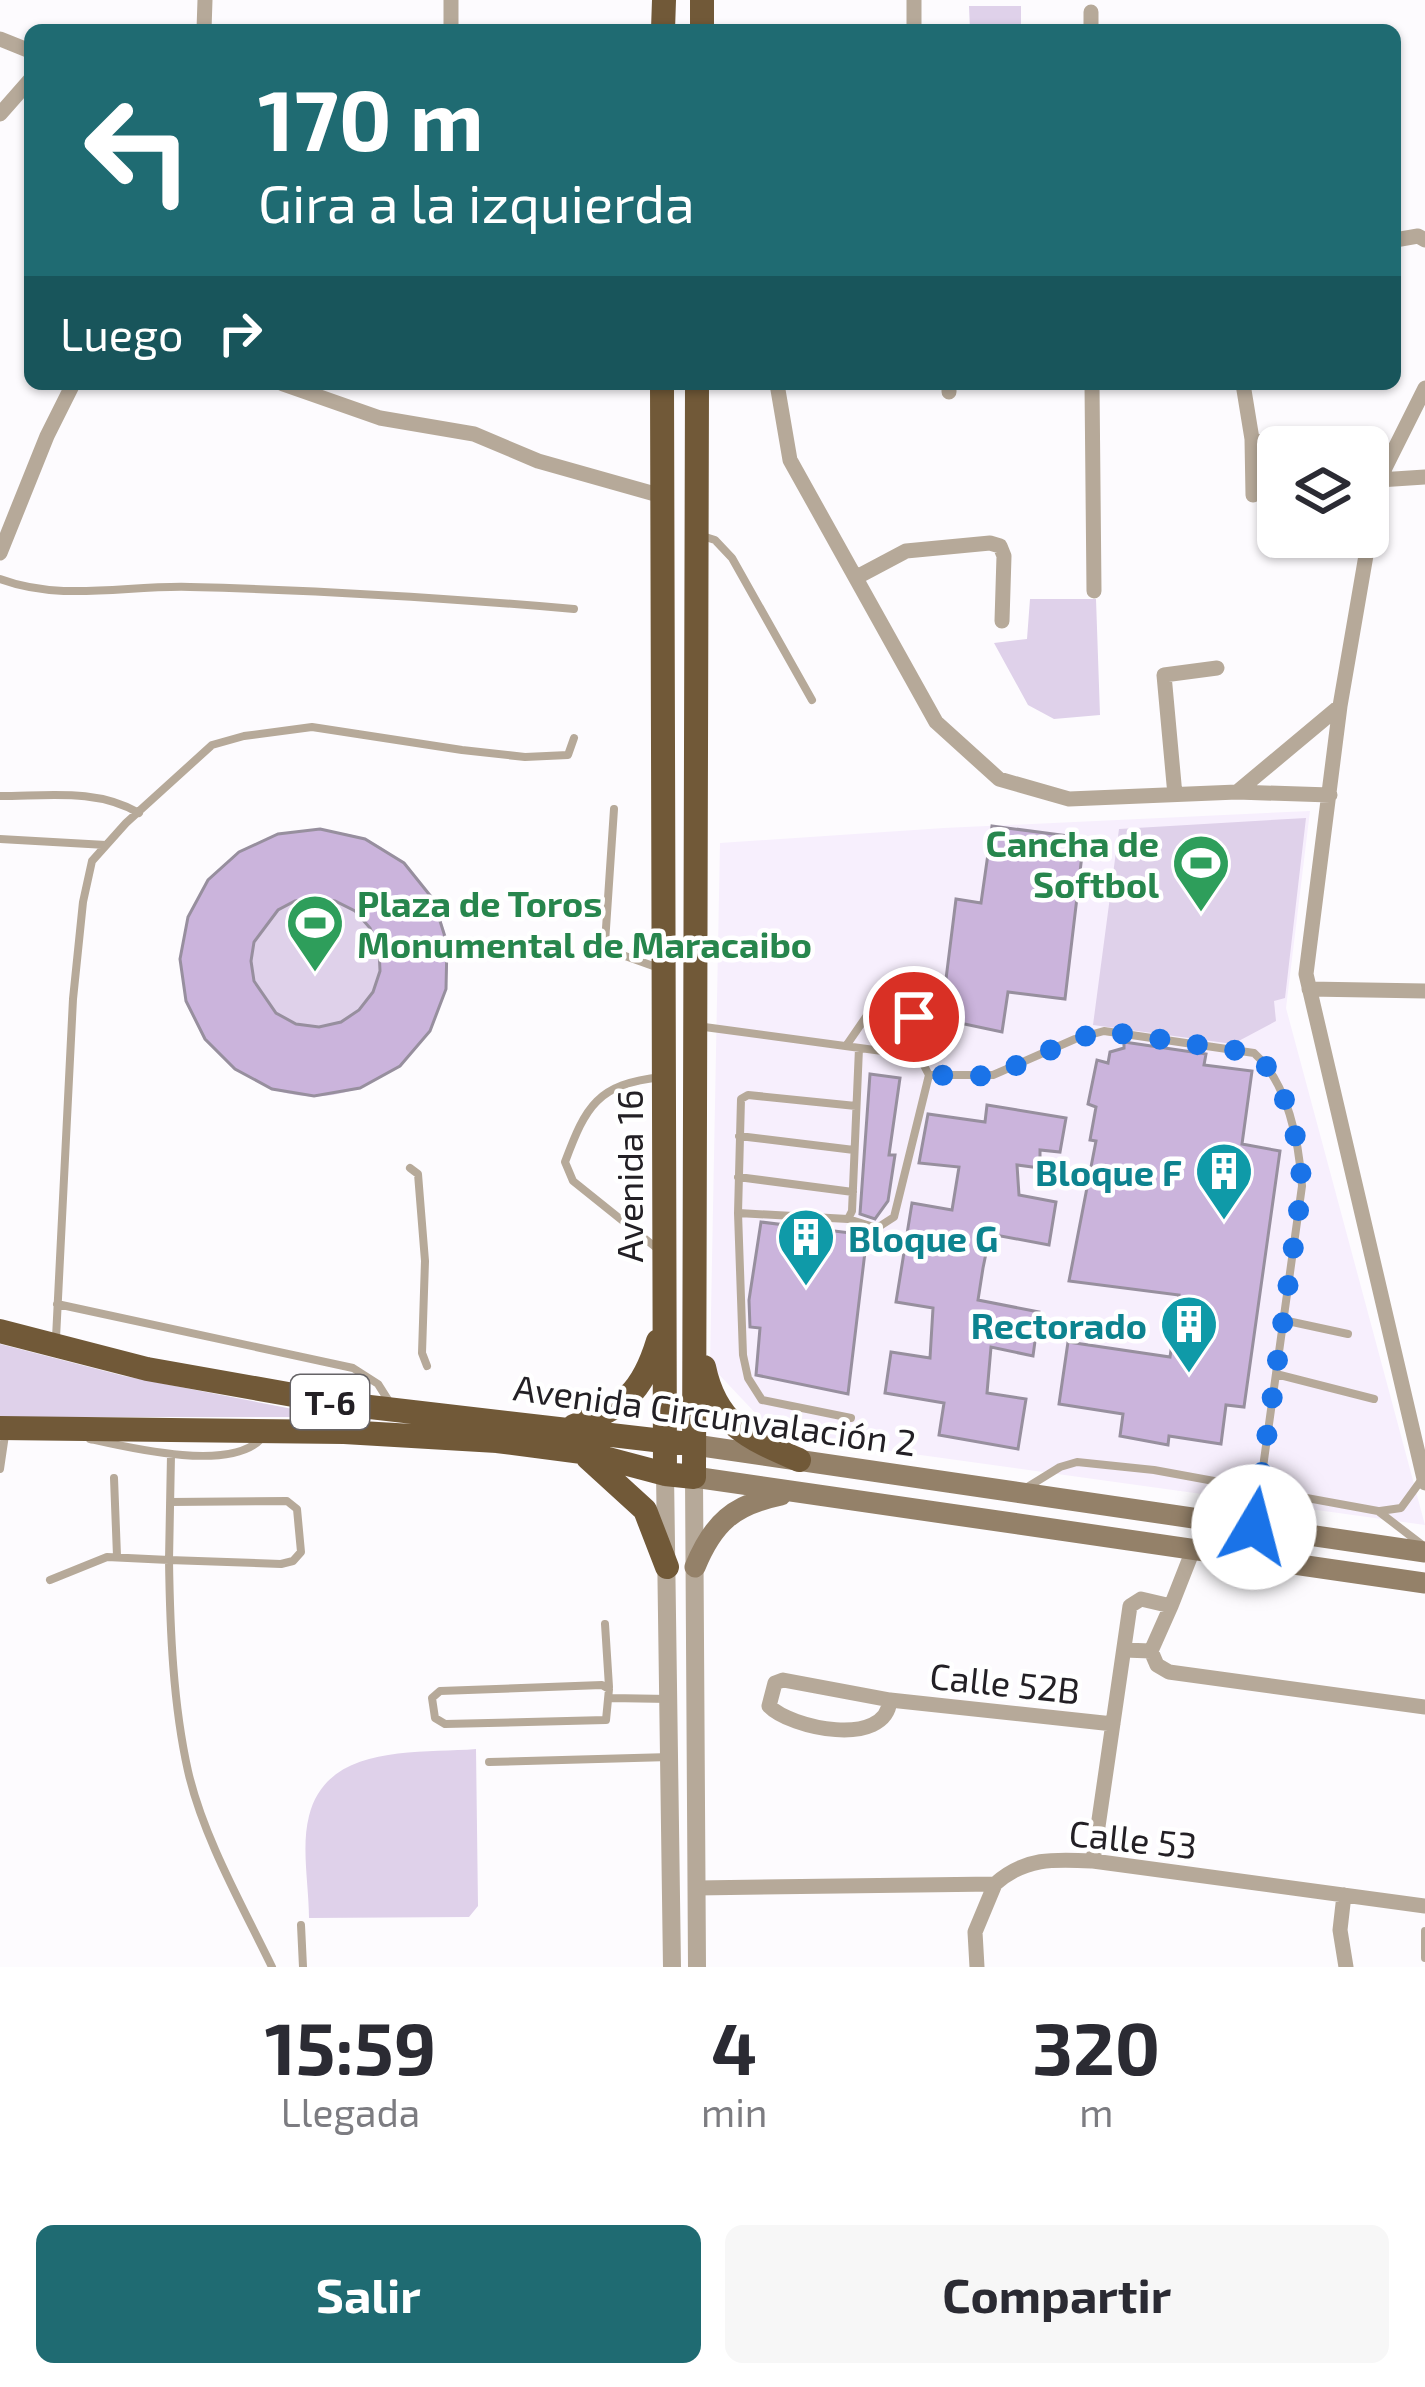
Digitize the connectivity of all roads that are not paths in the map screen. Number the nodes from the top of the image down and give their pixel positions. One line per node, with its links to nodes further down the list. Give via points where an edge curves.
1 (1091, 11): 2 (street)
2 (1091, 24)
3 (24, 87): 4 (street)
4 (0, 113)
5 (1425, 388): 15 (street)
6 (70, 390): 21 (street)
7 (300, 390): 19 (street, via 380,418 474,434)
8 (662, 390): 19 (highway, Avenida 16)
9 (698, 390): 20 (highway, Avenida 16)
10 (778, 390): 23 (street, via 790,460)
11 (1092, 390): 25 (street)
12 (1244, 390): 13 (street)
13 (1252, 439): 14 (street); 18 (street)
14 (1257, 441)
15 (1389, 451)
16 (1425, 477): 17 (street)
17 (1389, 478)
18 (1253, 495)
19 (662, 496): 40 (highway, Avenida 16)
20 (698, 535): 29 (lane, via 732,558); 43 (highway, Avenida 16)
21 (0, 553)
22 (1362, 558): 30 (street)
23 (857, 577): 27 (street, via 906,551 1000,546); 33 (street, via 936,722 999,779 1069,799)
24 (0, 579): 26 (lane, via 59,593 329,589)
25 (1094, 591)
26 (574, 609)
27 (1002, 621)
28 (1217, 668): 33 (street, via 1164,675)
29 (812, 700)
30 (1340, 706): 32 (street); 34 (street)
31 (574, 738): 37 (lane, via 568,755 525,757 278,729 212,746)
32 (1237, 792): 33 (street); 34 (street)
33 (1175, 795)
34 (1330, 795): 41 (street)
35 (0, 796): 37 (lane, via 117,800)
36 (614, 809): 40 (lane, via 605,943)
37 (139, 813): 39 (lane)
38 (0, 839): 39 (lane)
39 (109, 845): 58 (lane, via 92,861 82,902)
40 (664, 969): 48 (highway, Avenida 16)
41 (1309, 989): 42 (street); 83 (street)
42 (1425, 991)
43 (696, 1025): 44 (lane); 61 (highway, Avenida 16)
44 (846, 1046): 45 (lane); 46 (lane, via 868,1014 914,1017)
45 (859, 1048): 46 (lane); 49 (lane)
46 (919, 1056): 47 (lane)
47 (929, 1075): 56 (lane, via 894,1217 878,1228); 59 (lane, via 993,1076 1104,1031 1254,1053 1270,1067 1300,1162)
48 (664, 1077): 57 (highway, Avenida 16); 57 (lane, via 602,1096 584,1111 565,1162 573,1180)
49 (856, 1106): 50 (lane, via 748,1095); 51 (lane)
50 (739, 1136): 51 (lane); 53 (lane)
51 (854, 1150): 54 (lane)
52 (410, 1168): 65 (lane, via 423,1211)
53 (738, 1177): 54 (lane); 55 (lane)
54 (853, 1192): 56 (lane)
55 (738, 1213): 56 (lane); 69 (lane, via 743,1355 755,1394)
56 (848, 1219)
57 (664, 1254): 60 (highway, Avenida 16)
58 (57, 1304): 64 (lane); 68 (lane, via 353,1368 378,1384)
59 (1283, 1320): 63 (lane); 66 (lane)
60 (664, 1322): 72 (highway, via 632,1392 609,1414); 74 (highway, Avenida 16)
61 (695, 1327): 75 (highway, Avenida 16); 78 (highway, via 710,1396 726,1420)
62 (0, 1331): 64 (highway, Avenida Circunvalación 2 / T-6)
63 (1348, 1334)
64 (56, 1346): 68 (highway, Avenida Circunvalación 2 / T-6)
65 (427, 1366)
66 (1276, 1374): 67 (lane); 84 (lane)
67 (1374, 1399)
68 (394, 1410): 72 (highway, Avenida Circunvalación 2 / T-6)
69 (851, 1418)
70 (3, 1428): 71 (highway, Avenida Circunvalación 2 / T-6); 79 (lane)
71 (67, 1429): 73 (highway, Avenida Circunvalación 2 / T-6); 77 (lane)
72 (566, 1429): 74 (highway, Avenida Circunvalación 2 / T-6)
73 (267, 1431): 76 (highway, Avenida Circunvalación 2 / T-6); 77 (lane, via 237,1452)
74 (665, 1440): 75 (highway, Avenida Circunvalación 2 / T-6); 80 (highway, Avenida 16)
75 (694, 1444): 78 (main road, Avenida Circunvalación 2); 82 (highway, Avenida 16)
76 (582, 1452): 80 (highway, Avenida Circunvalación 2 / T-6); 94 (highway, via 645,1510)
77 (170, 1455): 87 (lane)
78 (799, 1460): 86 (main road, Avenida Circunvalación 2)
79 (0, 1469)
80 (665, 1474): 82 (highway, Avenida Circunvalación 2 / T-6); 94 (street, Avenida 16)
81 (114, 1478): 92 (lane)
82 (694, 1478): 85 (main road, Avenida Circunvalación 2); 95 (street, Avenida 16)
83 (1424, 1479): 88 (lane, via 1401,1508)
84 (1259, 1491): 86 (lane, via 1077,1462); 88 (lane); 89 (lane)
85 (794, 1492): 91 (main road, Avenida Circunvalación 2); 95 (main road, via 729,1514)
86 (1020, 1492): 89 (main road, Avenida Circunvalación 2)
87 (170, 1502): 93 (lane); 93 (lane, via 287,1501 297,1509 301,1546 289,1563)
88 (1378, 1511): 90 (lane)
89 (1254, 1527): 90 (main road, Avenida Circunvalación 2)
90 (1425, 1549)
91 (1193, 1550): 97 (main road, Avenida Circunvalación 2); 98 (street)
92 (117, 1556): 93 (lane); 96 (lane)
93 (169, 1560): 117 (lane, via 188,1772)
94 (667, 1567): 103 (street, Avenida 16)
95 (694, 1567): 111 (street, Avenida 16)
96 (50, 1580)
97 (1425, 1583)
98 (1172, 1606): 100 (street, via 1134,1601); 101 (street)
99 (604, 1624): 102 (lane)
100 (1124, 1650): 101 (street); 106 (street)
101 (1150, 1651): 105 (street, via 1169,1672)
102 (609, 1693): 102 (lane, via 602,1685 440,1691 432,1698 435,1718 445,1724 606,1720); 103 (lane)
103 (670, 1700): 107 (street, Avenida 16)
104 (890, 1700): 104 (street, Calle 52B, via 783,1680 770,1706 782,1717 848,1731 878,1726); 106 (street, Calle 52B)
105 (1425, 1707)
106 (1113, 1724): 109 (street)
107 (672, 1757): 108 (lane); 119 (street, Avenida 16)
108 (489, 1762)
109 (1093, 1861): 110 (street, Calle 53, via 1045,1858); 112 (street, Calle 53)
110 (995, 1884): 111 (street, Calle 53); 121 (street, via 975,1932)
111 (696, 1888): 120 (street, Avenida 16)
112 (1344, 1895): 113 (street, Calle 53); 122 (street)
113 (1425, 1906)
114 (301, 1924): 118 (lane)
115 (1425, 1931): 116 (lane)
116 (1425, 1958)
117 (272, 1967)
118 (303, 1967)
119 (672, 1967)
120 (697, 1967)
121 (976, 1967)
122 (1346, 1967)

